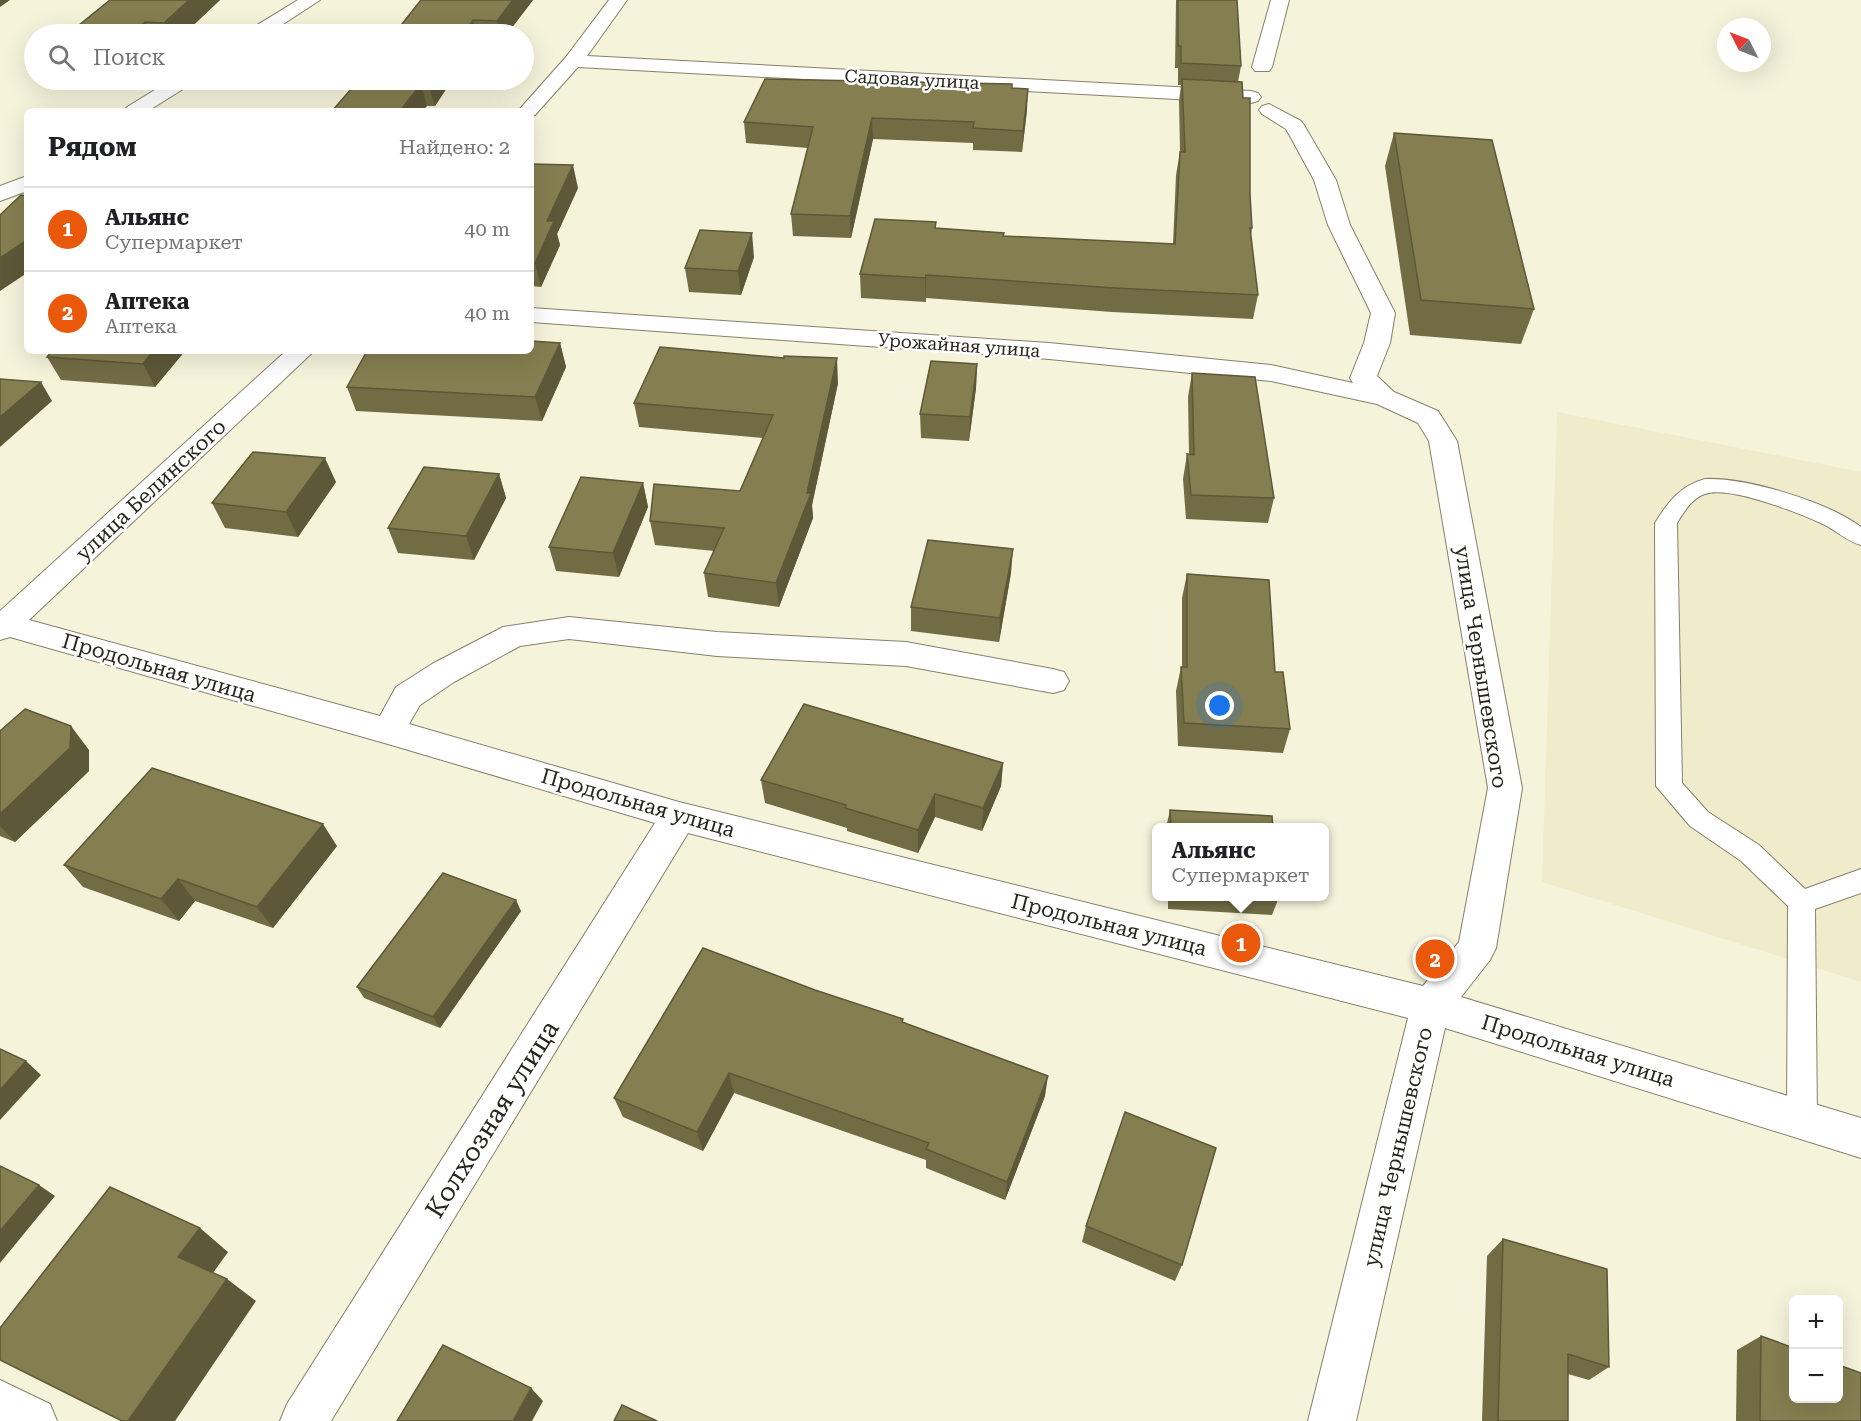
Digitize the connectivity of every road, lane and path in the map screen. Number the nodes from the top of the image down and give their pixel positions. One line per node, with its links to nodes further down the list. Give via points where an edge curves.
1 (311, 0): 4 (street)
2 (618, 0): 5 (street)
3 (1280, 0): 6 (street)
4 (272, 24)
5 (573, 61): 8 (street, Садовая улица); 10 (street)
6 (1262, 67)
7 (168, 90): 9 (street)
8 (1260, 104): 15 (street, улица Чернышевского, via 1294,125 1307,147 1325,180 1339,225 1383,313 1377,343 1363,378)
9 (139, 108)
10 (531, 108)
11 (24, 184): 12 (street)
12 (0, 194)
13 (534, 315): 15 (street, Урожайная улица, via 1049,351 1271,373)
14 (298, 354): 17 (street, улица Белинского)
15 (1385, 398): 23 (street, улица Чернышевского, via 1428,417 1443,441 1505,788 1477,948)
16 (1861, 538): 22 (lane, via 1815,511 1746,489 1706,486 1683,497 1666,523 1670,786 1699,819 1750,853)
17 (2, 626): 19 (street, Продольная улица)
18 (1053, 681): 19 (street, via 906,654 717,644 569,628 514,635 443,673 408,696)
19 (388, 731): 20 (street, Продольная улица)
20 (680, 816): 23 (street, Продольная улица); 28 (street, Колхозная улица)
21 (1861, 880): 22 (lane)
22 (1801, 902): 24 (lane)
23 (1431, 1006): 24 (street, Продольная улица); 29 (street, улица Чернышевского)
24 (1802, 1120): 25 (street, Продольная улица)
25 (1861, 1138)
26 (0, 1404): 27 (street)
27 (33, 1421)
28 (304, 1421)
29 (1332, 1421)

